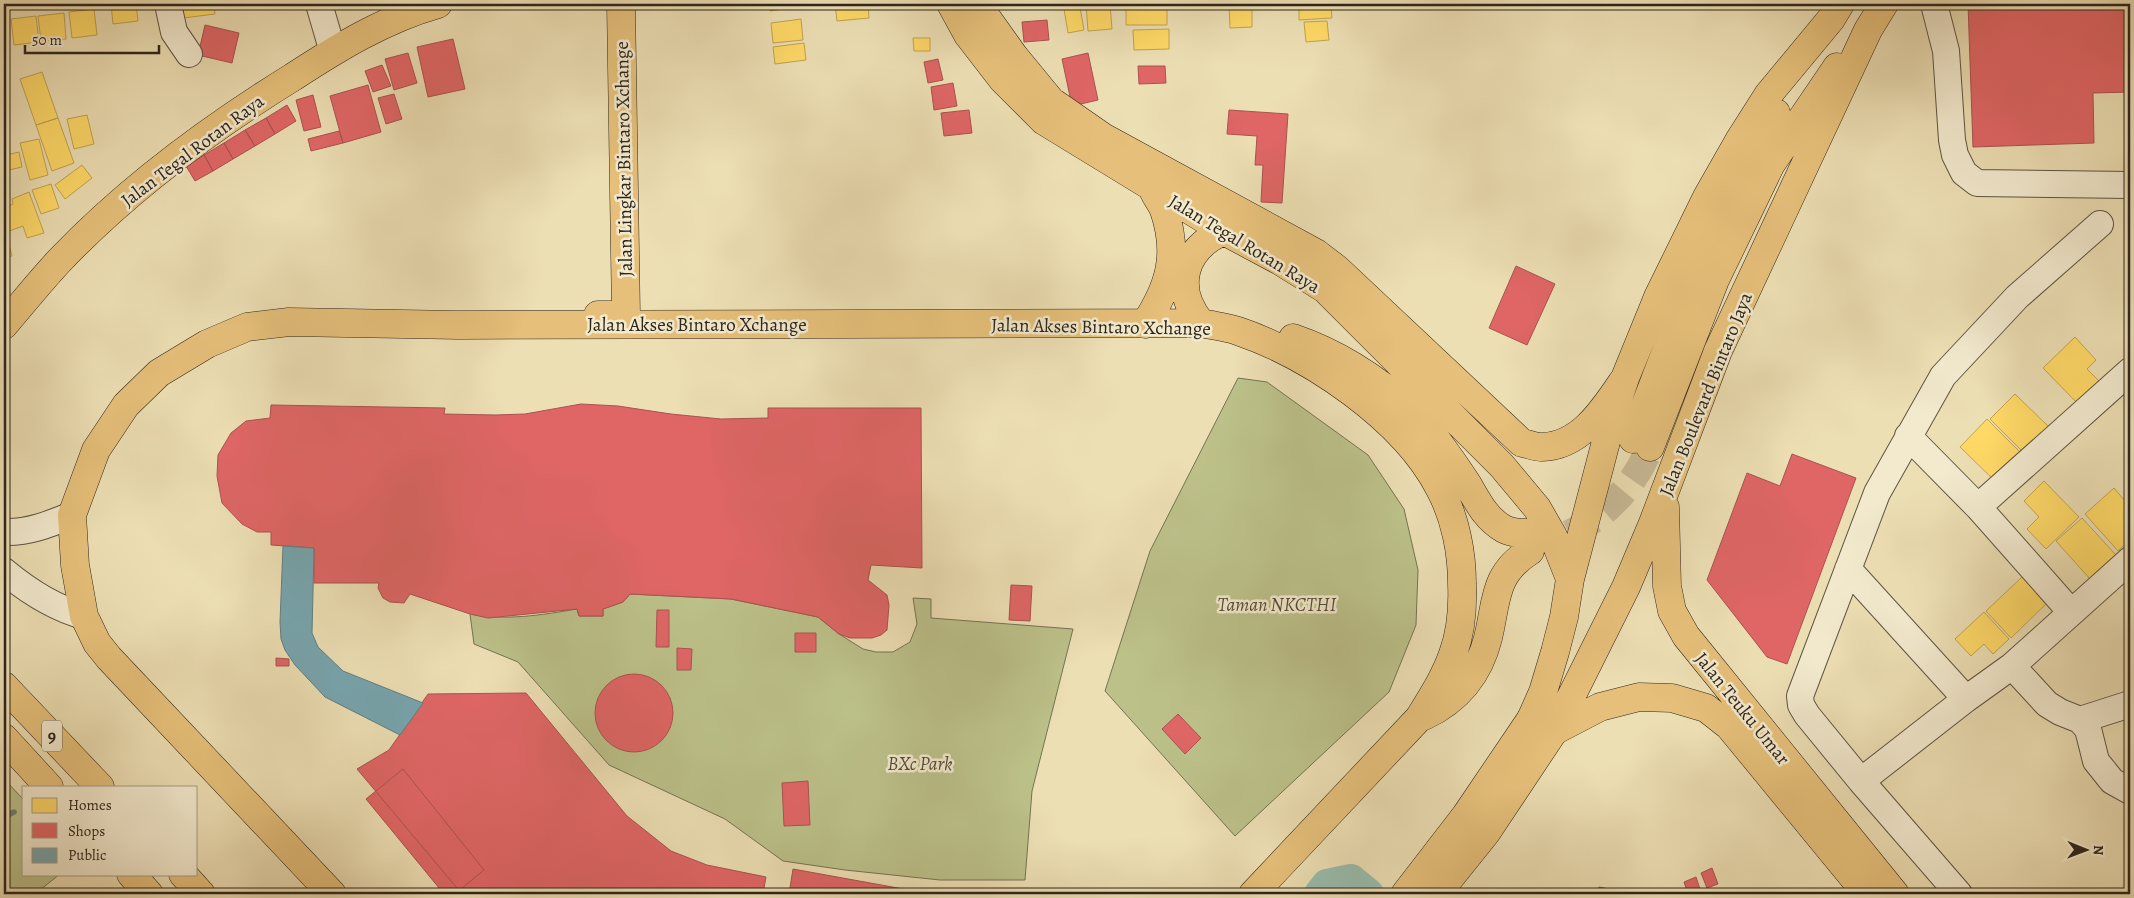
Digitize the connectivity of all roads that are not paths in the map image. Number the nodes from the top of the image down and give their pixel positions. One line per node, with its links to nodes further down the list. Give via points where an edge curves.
1 (168, 4): 12 (street, via 174,32)
2 (319, 4): 11 (street)
3 (438, 4): 11 (main road, Jalan Tegal Rotan Raya, via 384,23)
4 (621, 4): 17 (main road, Jalan Lingkar Bintaro Xchange)
5 (952, 4): 13 (main road, Jalan Tegal Rotan Raya, via 968,35 1002,80 1044,121)
6 (977, 4): 13 (main road, Jalan Tegal Rotan Raya, via 1051,101)
7 (1884, 4): 10 (main road, Jalan Boulevard Bintaro Jaya)
8 (1934, 4): 14 (street, via 1946,51 1952,140 1955,156 1964,173 1977,183)
9 (1836, 12): 10 (main road, via 1758,146 1716,230 1675,327 1642,443 1771,164 1829,76); 24 (main road, via 1768,95 1735,147 1658,297)
10 (1868, 30): 28 (main road, Jalan Boulevard Bintaro Jaya, via 1718,351)
11 (333, 52): 20 (main road, Jalan Tegal Rotan Raya, via 211,130 166,164 60,260)
12 (189, 54)
13 (1157, 179): 16 (main road, Jalan Tegal Rotan Raya); 19 (main road, via 1172,254 1169,277); 26 (main road, Jalan Tegal Rotan Raya, via 1223,201 1316,253)
14 (2130, 185)
15 (2100, 224): 25 (street, via 2018,297 1944,376)
16 (1224, 231): 18 (main road, via 1202,244 1188,265 1185,289 1188,302); 27 (main road, Jalan Tegal Rotan Raya, via 1325,289)
17 (626, 315): 21 (main road, Jalan Akses Bintaro Xchange, via 473,317)
18 (1202, 323): 19 (main road, Jalan Akses Bintaro Xchange); 22 (main road, Jalan Akses Bintaro Xchange)
19 (1145, 324): 21 (main road, Jalan Akses Bintaro Xchange)
20 (4, 325)
21 (458, 325): 30 (main road, Jalan Akses Bintaro Xchange, via 289,322 247,327 207,344 159,373 126,405 96,450)
22 (1237, 331): 42 (main road, Jalan Akses Bintaro Xchange, via 1290,353 1372,409 1421,459 1440,489 1453,520 1462,563 1463,604 1453,655); 42 (main road, via 1276,333 1306,342 1363,371 1405,405 1423,425 1490,519 1530,542 1501,580 1482,655 1466,685 1446,704)
23 (2130, 371): 29 (street)
24 (1625, 378): 26 (main road, via 1579,435 1560,444 1541,447); 35 (main road)
25 (1908, 436): 29 (street); 33 (street, via 1876,493)
26 (1522, 443): 27 (main road, via 1524,451 1516,465)
27 (1502, 466): 35 (main road, Jalan Tegal Rotan Raya, via 1537,508 1553,536)
28 (1665, 491): 44 (main road, Jalan Boulevard Bintaro Jaya, via 1626,587); 58 (main road, Jalan Teuku Umar, via 1667,586 1672,611 1686,636)
29 (1978, 508): 36 (street)
30 (72, 515): 31 (street, via 38,528); 37 (main road, Jalan Akses Bintaro Xchange, via 75,565)
31 (4, 532)
32 (2130, 560): 36 (street)
33 (1848, 569): 40 (street); 46 (street, via 1800,696 1800,705)
34 (4, 572): 37 (street, via 62,610)
35 (1570, 579): 44 (main road, via 1550,670)
36 (2071, 612): 38 (street)
37 (84, 616): 55 (main road, Jalan Akses Bintaro Xchange, via 109,658)
38 (2012, 666): 40 (street); 43 (street, via 2047,704)
39 (4, 686): 48 (main road, 9)
40 (1966, 699): 46 (street)
41 (2130, 704): 43 (street)
42 (1419, 718): 56 (main road, Jalan Akses Bintaro Xchange)
43 (2080, 720): 49 (street, via 2088,729 2096,761 2112,781)
44 (1543, 725): 52 (main road, via 1486,833); 57 (main road, Jalan Teuku Umar, via 1639,697 1672,698 1706,708 1729,726)
45 (4, 738): 47 (main road, 9)
46 (1861, 781): 59 (street)
47 (49, 786)
48 (99, 786)
49 (2130, 791)
50 (133, 876): 53 (main road)
51 (185, 876): 54 (main road)
52 (1420, 890)
53 (149, 894)
54 (200, 894)
55 (332, 894)
56 (1253, 894)
57 (1867, 894)
58 (1895, 894)
59 (1959, 894)

